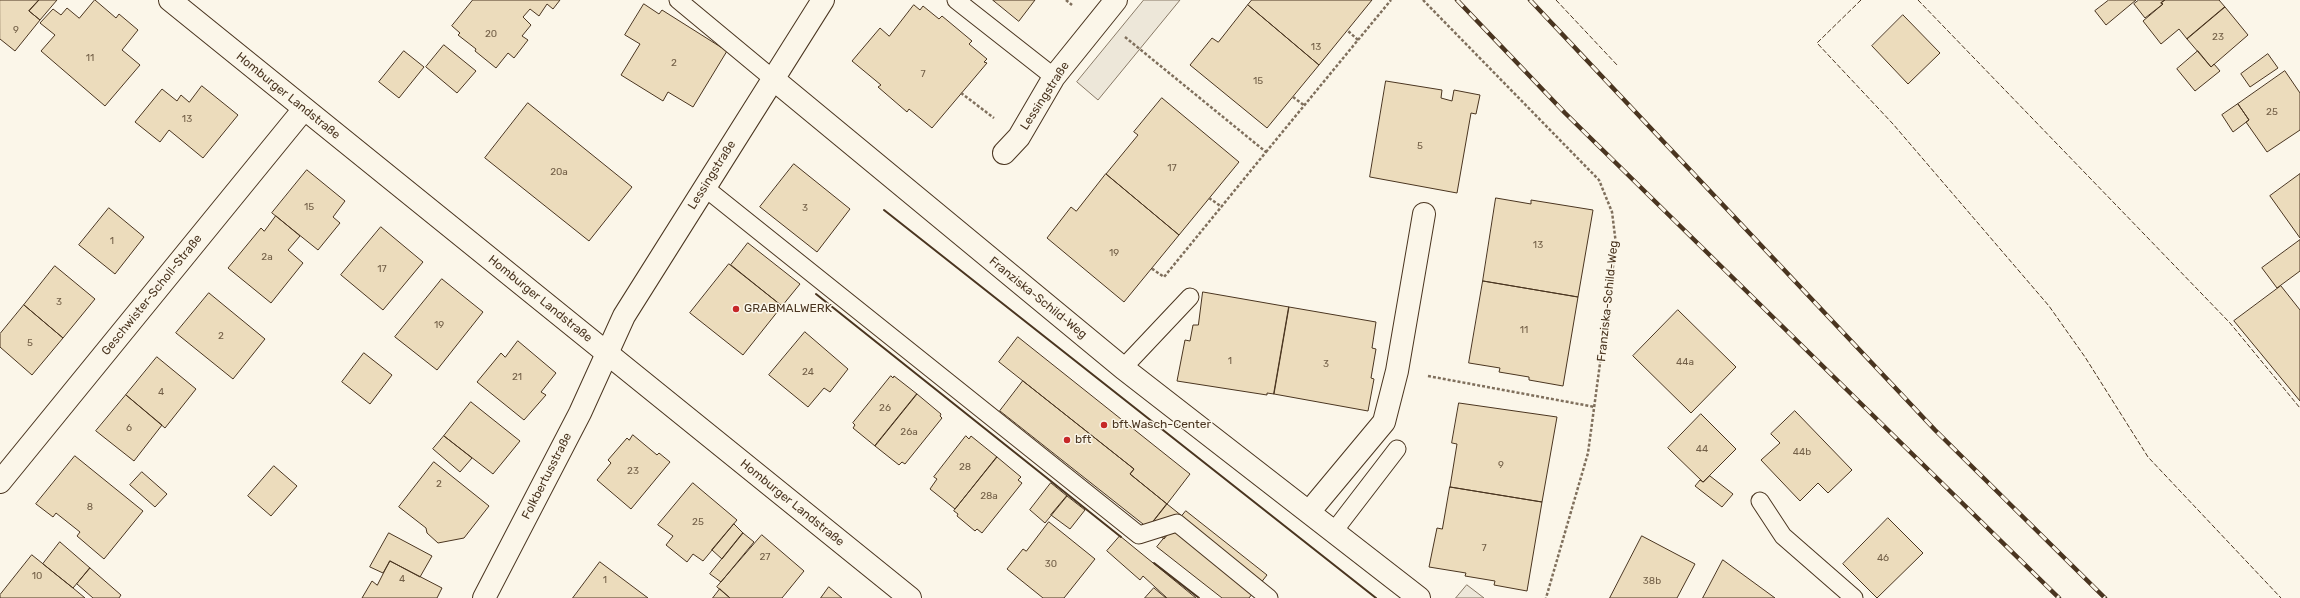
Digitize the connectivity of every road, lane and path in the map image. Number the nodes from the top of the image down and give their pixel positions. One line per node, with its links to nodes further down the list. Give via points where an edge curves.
1 (170, 0): 16 (street, Homburger Landstraße)
2 (678, 0): 12 (lane)
3 (823, 0): 12 (street, Lessingstraße)
4 (956, 0): 11 (lane)
5 (1116, 0): 8 (street, Lessingstraße)
6 (1391, 0): 10 (path)
7 (1424, 0): 29 (path, Franziska-Schild-Weg, via 1599,180 1612,212 1616,244)
8 (1102, 18): 11 (street, Lessingstraße); 18 (path)
9 (1347, 30): 10 (path)
10 (1358, 40): 15 (path)
11 (1054, 77): 17 (street, Lessingstraße)
12 (772, 78): 20 (street, Lessingstraße); 27 (street, Franziska-Schild-Weg)
13 (961, 93): 17 (path)
14 (1293, 97): 15 (path)
15 (1305, 106): 18 (path)
16 (304, 108): 26 (street, Homburger Landstraße); 31 (street, Geschwister-Scholl-Straße)
17 (1019, 137): 19 (street, Lessingstraße)
18 (1266, 152): 22 (path)
19 (1004, 153)
20 (704, 187): 26 (street, Lessingstraße, via 624,316); 37 (lane, via 1139,535 1177,523)
21 (1209, 198): 22 (path)
22 (1222, 207): 24 (path, via 1164,277)
23 (1424, 214): 28 (street)
24 (1151, 268)
25 (1190, 297): 27 (lane)
26 (607, 353): 35 (street, Folkbertusstraße, via 580,413); 36 (street, Homburger Landstraße)
27 (1123, 368): 33 (street, Franziska-Schild-Weg)
28 (1397, 371): 29 (path); 33 (street, via 1384,422)
29 (1595, 407): 39 (path, Franziska-Schild-Weg, via 1588,453)
30 (1397, 449): 34 (lane)
31 (0, 482)
32 (1760, 501): 40 (lane, via 1783,536)
33 (1309, 512): 34 (street, Franziska-Schild-Weg)
34 (1334, 531): 38 (street, Franziska-Schild-Weg)
35 (484, 598)
36 (910, 598)
37 (1269, 598)
38 (1419, 598)
39 (1546, 598)
40 (1854, 598)

